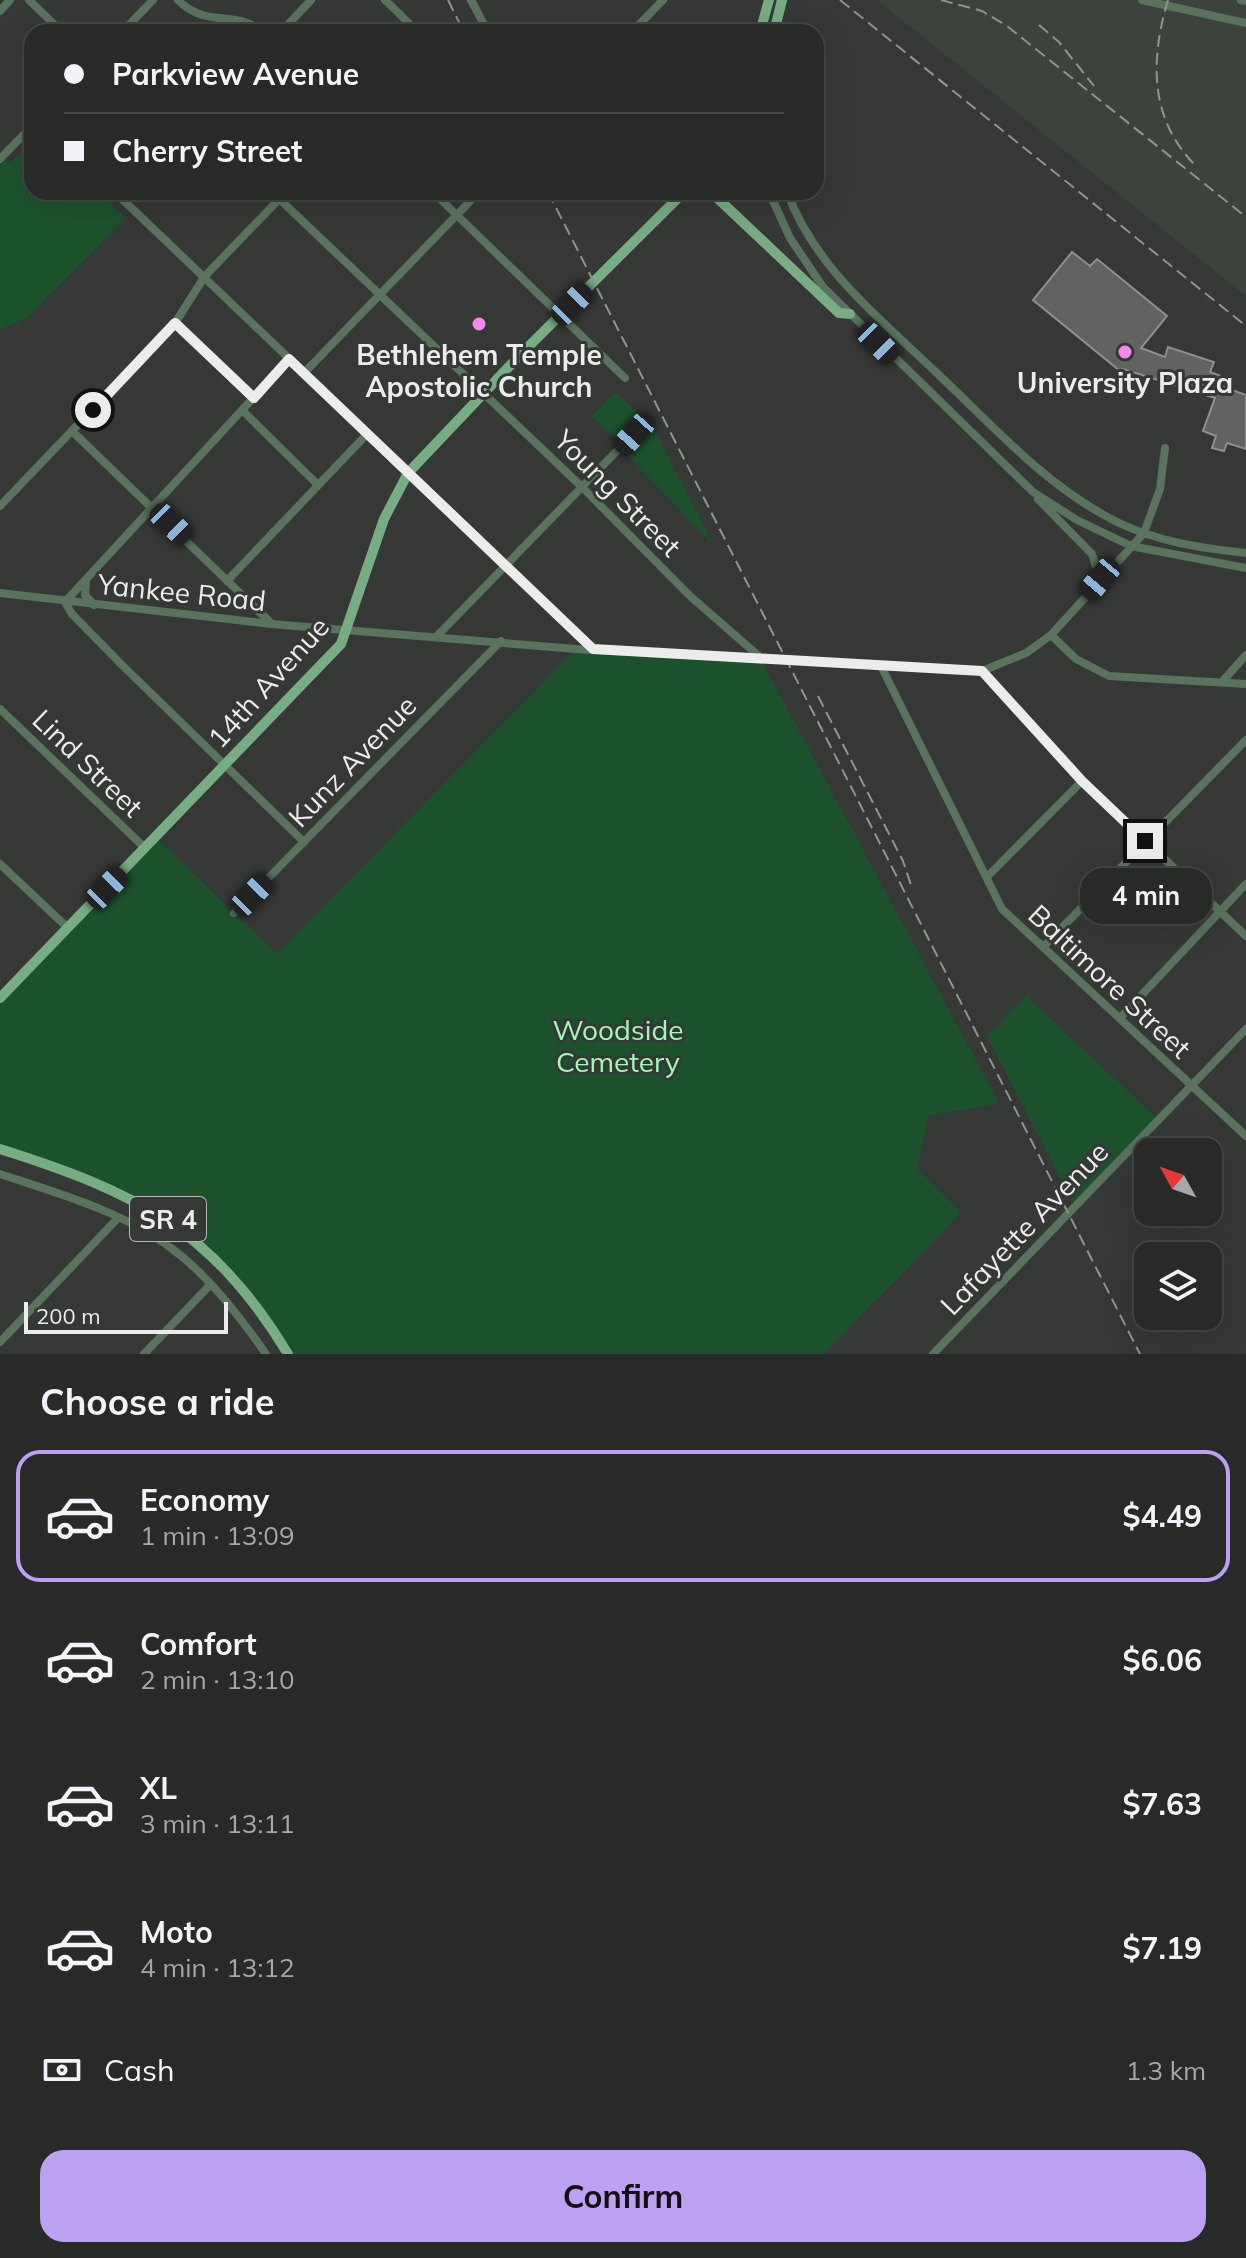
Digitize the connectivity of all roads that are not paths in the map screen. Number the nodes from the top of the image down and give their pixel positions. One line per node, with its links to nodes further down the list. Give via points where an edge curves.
1 (10, 0): 12 (street)
2 (29, 0): 14 (street)
3 (153, 0): 15 (street)
4 (178, 0): 16 (street, via 197,15)
5 (311, 0): 17 (street)
6 (385, 0): 18 (street)
7 (471, 0): 19 (street)
8 (663, 0): 20 (street)
9 (769, 0): 21 (main road)
10 (782, 0): 22 (main road)
11 (1142, 0): 13 (street)
12 (0, 11)
13 (1246, 23)
14 (54, 24)
15 (130, 24)
16 (250, 24)
17 (288, 24)
18 (410, 24)
19 (484, 24)
20 (640, 24)
21 (762, 24)
22 (776, 24)
23 (24, 134): 24 (street)
24 (0, 159)
25 (128, 200): 37 (street)
26 (274, 200): 37 (street)
27 (285, 200): 38 (street, Young Street)
28 (441, 200): 36 (street)
29 (472, 200): 36 (street)
30 (672, 200): 35 (main road)
31 (676, 200): 35 (main road, 14th Avenue)
32 (719, 200): 39 (main road, via 839,313)
33 (773, 200): 39 (street, via 799,254)
34 (790, 200): 58 (street, via 802,227 835,273 1032,464 1086,505)
35 (670, 206): 40 (main road, 14th Avenue)
36 (457, 216): 38 (street); 40 (street)
37 (205, 276): 41 (street); 42 (street)
38 (380, 293): 43 (street); 45 (street, Young Street)
39 (850, 314): 55 (street)
40 (560, 316): 44 (street); 45 (main road, 14th Avenue)
41 (175, 323): 46 (street); 49 (street)
42 (289, 359): 43 (street); 46 (street)
43 (304, 373): 50 (street)
44 (625, 378)
45 (483, 393): 52 (main road, 14th Avenue); 54 (street, Young Street)
46 (254, 398): 47 (street)
47 (242, 410): 53 (street); 57 (street)
48 (647, 420): 54 (street)
49 (73, 432): 56 (street); 57 (street)
50 (368, 433): 52 (street); 53 (street)
51 (1165, 448): 58 (street, via 1160,489)
52 (408, 473): 61 (street); 71 (main road, 14th Avenue, via 384,519)
53 (318, 485): 65 (street)
54 (582, 487): 61 (street); 77 (street, Young Street)
55 (1033, 492): 59 (street); 63 (street, via 1092,554)
56 (0, 506)
57 (152, 507): 64 (street); 65 (street)
58 (1144, 533): 59 (street); 60 (street)
59 (1131, 546): 62 (street); 63 (street)
60 (1246, 553)
61 (506, 566): 72 (street); 75 (street)
62 (1246, 568)
63 (1100, 579): 73 (street)
64 (86, 580): 67 (street); 68 (street, via 85,595)
65 (227, 581): 70 (street)
66 (0, 593): 67 (street, Yankee Road)
67 (65, 602): 68 (street, Yankee Road); 69 (street)
68 (94, 605): 69 (street, via 85,610); 70 (street, Yankee Road)
69 (81, 623): 84 (street)
70 (271, 624): 71 (street, Yankee Road)
71 (349, 629): 72 (street, Yankee Road); 84 (main road, 14th Avenue, via 306,684)
72 (438, 635): 74 (street, Yankee Road)
73 (1051, 635): 79 (street, via 1026,653); 80 (street, via 1076,659 1109,676)
74 (501, 641): 75 (street, Yankee Road); 87 (street, Kunz Avenue)
75 (593, 649): 77 (street, Yankee Road)
76 (1246, 655): 80 (street)
77 (760, 658): 78 (street, Yankee Road)
78 (882, 668): 79 (street, Yankee Road); 90 (street, Baltimore Street)
79 (982, 671): 85 (street)
80 (1222, 682): 81 (street)
81 (1246, 684)
82 (0, 709): 88 (street, Lind Street)
83 (1245, 743): 86 (street)
84 (226, 766): 87 (street); 88 (main road, 14th Avenue)
85 (1082, 781): 86 (street); 90 (street)
86 (1145, 841): 92 (street); 96 (street)
87 (304, 842): 93 (street, Kunz Avenue)
88 (145, 848): 94 (main road, 14th Avenue)
89 (1, 868): 94 (street)
90 (987, 877): 96 (street, Baltimore Street, via 1002,909)
91 (1246, 884): 92 (street)
92 (1220, 911): 95 (street); 98 (street)
93 (234, 913)
94 (68, 928): 97 (main road, 14th Avenue)
95 (1246, 936)
96 (1043, 947): 98 (street, Baltimore Street)
97 (0, 998)
98 (1121, 1017): 100 (street, Baltimore Street)
99 (1246, 1029): 100 (street, Lafayette Avenue)
100 (1191, 1087): 101 (street, Baltimore Street); 111 (street, Lafayette Avenue)
101 (1246, 1136)
102 (0, 1149): 110 (main road, SR 4, via 120,1192 179,1226 236,1281)
103 (4, 1176): 104 (street); 105 (street)
104 (0, 1185)
105 (117, 1219): 106 (street, via 172,1248); 107 (street)
106 (209, 1286): 108 (street); 109 (street)
107 (0, 1342)
108 (144, 1354)
109 (266, 1354)
110 (288, 1354)
111 (933, 1354)

